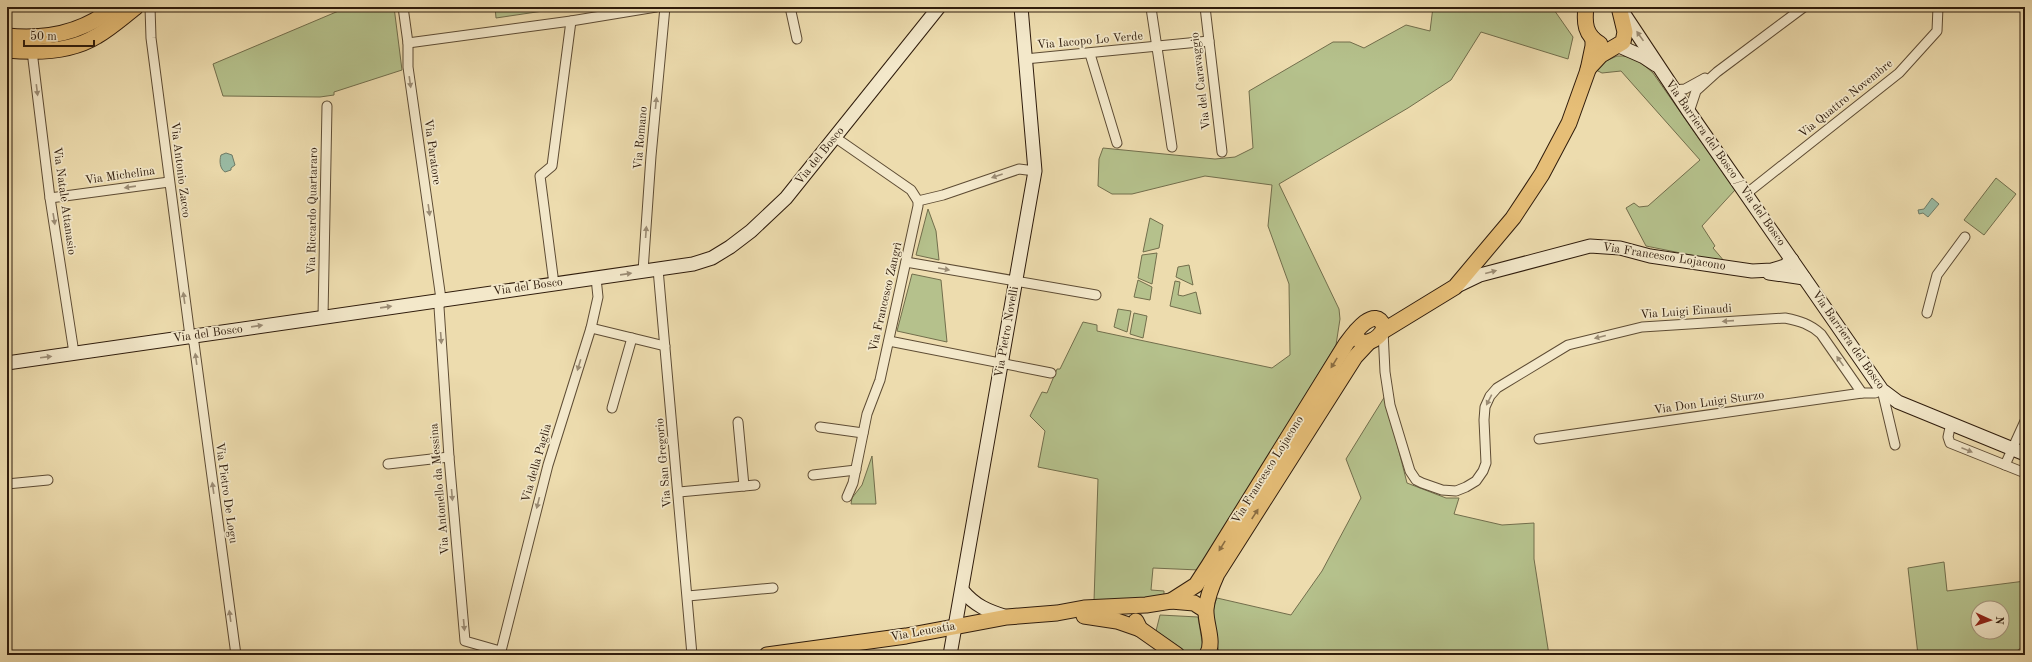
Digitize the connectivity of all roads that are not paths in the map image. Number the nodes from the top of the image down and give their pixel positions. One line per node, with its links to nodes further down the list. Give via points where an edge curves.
1 (114, 7): 17 (main road, via 91,24 65,34 42,37)
2 (136, 7): 25 (main road, via 98,36 87,41 63,49)
3 (150, 7): 39 (street, Via Antonio Zacco, via 151,38)
4 (403, 7): 21 (street, Via Paratore)
5 (656, 7): 16 (street)
6 (665, 7): 48 (street, Via Romano, one-way to 6)
7 (790, 7): 18 (street)
8 (939, 7): 34 (main road, Via del Bosco)
9 (1021, 7): 27 (main road, Via Pietro Novelli)
10 (1205, 7): 20 (street, Via del Caravaggio)
11 (1586, 7): 19 (main road, via 1585,24)
12 (1619, 7): 22 (main road, via 1625,37); 28 (main road, Via Barriera del Bosco / Via del Bosco, one-way to 12)
13 (1802, 7): 30 (street)
14 (1938, 7): 40 (street, Via Quattro Novembre, via 1937,31 1899,73)
15 (1151, 8): 23 (street)
16 (571, 21): 21 (street); 53 (street, via 552,166 540,176)
17 (7, 36)
18 (797, 39)
19 (1593, 39): 22 (main road, via 1601,44); 29 (main road, via 1594,46)
20 (1209, 41): 23 (street, Via Iacopo Lo Verde); 37 (street, Via del Caravaggio)
21 (408, 43): 56 (street, Via Paratore, one-way to 56, via 408,67)
22 (1617, 46): 28 (main road); 29 (main road, via 1601,55)
23 (1157, 47): 26 (street, Via Iacopo Lo Verde); 36 (street, Via Iacopo Lo Verde)
24 (7, 50): 25 (main road)
25 (32, 51): 41 (street, Via Natale Attanasio, one-way to 41)
26 (1090, 54): 27 (street, Via Iacopo Lo Verde); 35 (street)
27 (1025, 60): 38 (main road, Via Pietro Novelli)
28 (1658, 66): 31 (main road, Via Barriera del Bosco / Via del Bosco)
29 (1588, 70): 44 (main road, via 1568,123 1542,174 1513,218)
30 (1717, 72): 31 (street, via 1685,88); 33 (street, via 1696,91)
31 (1674, 90): 33 (main road, Via Barriera del Bosco / Via del Bosco)
32 (328, 106): 58 (street, Via Riccardo Quartararo)
33 (1689, 112): 40 (main road, Via Barriera del Bosco / Via del Bosco)
34 (836, 138): 42 (street, via 912,190); 47 (main road, Via del Bosco, via 786,198 730,247 712,258)
35 (1117, 143)
36 (1172, 147)
37 (1222, 152)
38 (1035, 171): 42 (street, one-way to 42, via 1019,169 943,195); 52 (main road, Via Pietro Novelli)
39 (169, 182): 41 (street, Via Michelina, one-way to 41); 62 (street, Via Antonio Zacco, one-way to 39)
40 (1746, 194): 45 (main road, Via Barriera del Bosco / Via del Bosco)
41 (50, 198): 67 (street, Via Natale Attanasio, one-way to 67)
42 (918, 200): 46 (street, Via Francesco Zangrì, via 918,213)
43 (1965, 237): 57 (street, via 1937,275)
44 (1485, 252): 54 (main road); 59 (main road, via 1452,280)
45 (1792, 260): 49 (main road, Via Francesco Lojacono, via 1785,266 1772,270); 51 (main road, Via Barriera del Bosco)
46 (906, 262): 52 (street, one-way to 52); 64 (street, Via Francesco Zangrì)
47 (658, 269): 48 (main road, Via del Bosco); 66 (street, Via San Gregorio)
48 (643, 271): 50 (main road, Via del Bosco, one-way to 48)
49 (1752, 271): 51 (main road); 54 (main road, Via Francesco Lojacono, one-way to 49, via 1480,275 1590,246 1620,248 1650,256)
50 (596, 278): 53 (main road, Via del Bosco); 60 (street, Via della Paglia, via 598,297)
51 (1804, 278): 71 (main road, Via Barriera del Bosco)
52 (1016, 281): 55 (street); 69 (main road, Via Pietro Novelli)
53 (554, 284): 56 (main road, Via del Bosco)
54 (1455, 287): 59 (main road, Via Francesco Lojacono)
55 (1096, 295)
56 (441, 299): 58 (main road, Via del Bosco, one-way to 56); 82 (street, Via Antonello da Messina, one-way to 82, via 439,307)
57 (1927, 313)
58 (323, 317): 62 (main road, Via del Bosco, one-way to 58)
59 (1381, 326): 61 (main road, via 1368,320); 65 (main road, via 1375,340); 72 (street, Via Luigi Einaudi, one-way to 59, via 1821,334 1802,321 1785,318 1642,326 1568,345 1497,388 1485,407 1486,463 1483,471 1476,481 1466,488 1456,491 1442,490 1416,480 1410,471 1390,405)
60 (591, 328): 63 (street); 104 (street, Via della Paglia, one-way to 104, via 548,465)
61 (1356, 331): 65 (main road, via 1359,341); 97 (main road, Via Francesco Lojacono, one-way to 97, via 1196,585)
62 (190, 336): 67 (main road, Via del Bosco); 106 (street, Via Pietro De Logu, one-way to 62, via 194,342)
63 (632, 338): 66 (street); 73 (street)
64 (889, 341): 69 (street); 78 (street, Via Francesco Zangrì)
65 (1369, 342): 99 (main road, Via Francesco Lojacono, one-way to 65, via 1209,592 1217,574 1355,357)
66 (665, 346): 92 (street, Via San Gregorio)
67 (74, 353): 68 (main road, Via del Bosco, one-way to 67)
68 (7, 363)
69 (1001, 364): 70 (street); 95 (main road, Via Pietro Novelli)
70 (1051, 373)
71 (1882, 390): 72 (street, Via Don Luigi Sturzo); 76 (main road, Via Barriera del Bosco, via 1898,402); 80 (street)
72 (1862, 393): 79 (street, Via Don Luigi Sturzo)
73 (612, 408)
74 (2025, 421): 81 (street)
75 (738, 422): 91 (street)
76 (1951, 423): 81 (main road, Via Barriera del Bosco); 84 (street, one-way to 84, via 1948,437 1950,443)
77 (820, 427): 78 (street)
78 (863, 433): 85 (street, Via Francesco Zangrì)
79 (1539, 439)
80 (1895, 445)
81 (2019, 452): 84 (street)
82 (449, 457): 83 (street); 104 (street, Via Antonello da Messina, one-way to 104, via 465,641)
83 (388, 464)
84 (2005, 465): 86 (street)
85 (856, 470): 87 (street); 93 (street, Via Francesco Zangrì)
86 (2025, 473)
87 (813, 474)
88 (48, 480): 89 (street)
89 (7, 484)
90 (755, 485): 91 (street)
91 (744, 486): 92 (street)
92 (679, 492): 96 (street, Via San Gregorio)
93 (847, 497)
94 (773, 588): 96 (street)
95 (962, 590): 101 (main road, Via Leucatia, via 981,608); 102 (main road, Via Pietro Novelli)
96 (688, 596): 107 (street, Via San Gregorio)
97 (1171, 601): 98 (main road, Via Leucatia); 99 (main road, via 1194,603)
98 (1146, 605): 100 (main road, Via Leucatia, via 1084,608); 103 (main road, via 1136,616)
99 (1206, 610): 105 (main road, Via Francesco Lojacono)
100 (1057, 613): 101 (main road, Via Leucatia); 103 (main road, Via Leucatia, via 1104,618)
101 (1007, 617): 102 (main road, Via Leucatia)
102 (955, 627): 108 (main road, Via Leucatia); 109 (main road, Via Pietro Novelli)
103 (1140, 629): 110 (main road, Via Leucatia)
104 (500, 653)
105 (1210, 653)
106 (236, 655)
107 (692, 655)
108 (767, 655)
109 (950, 655)
110 (1177, 655)

